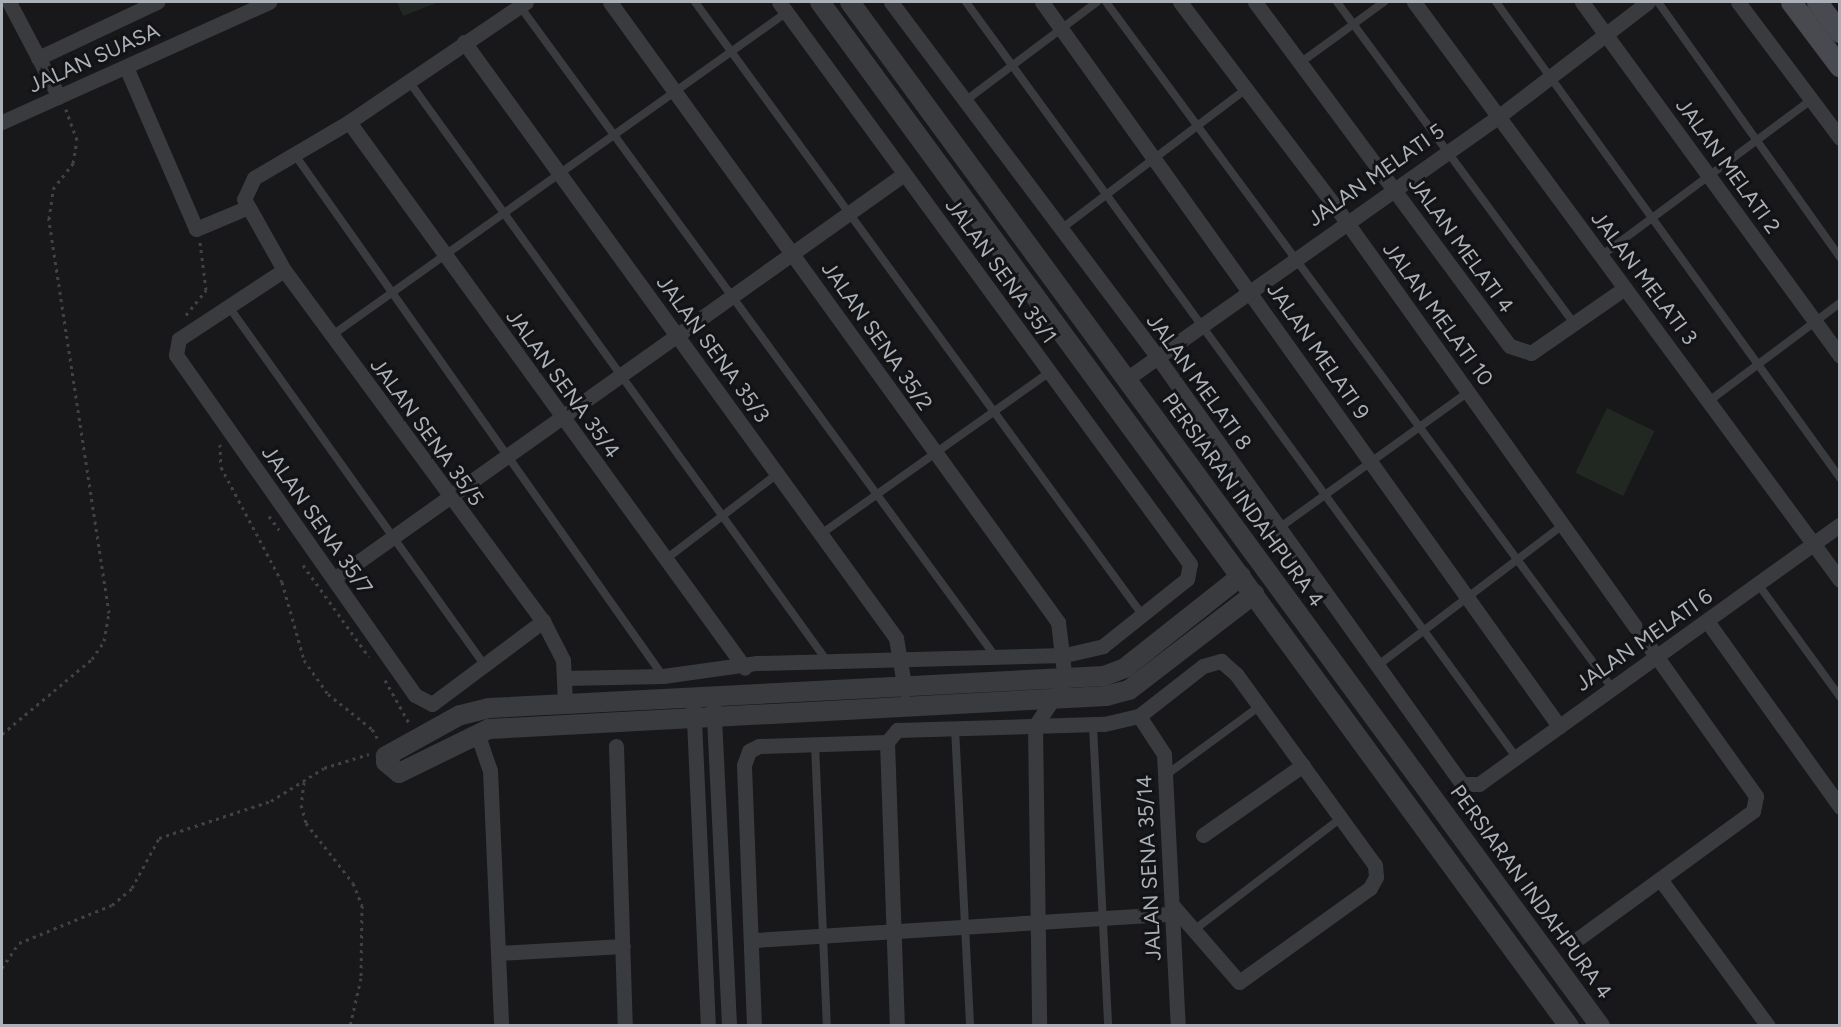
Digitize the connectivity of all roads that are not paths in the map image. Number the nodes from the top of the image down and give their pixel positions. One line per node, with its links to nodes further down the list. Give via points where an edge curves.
1 (9, 2): 33 (street)
2 (157, 2): 33 (street)
3 (269, 2): 36 (street, JALAN SUASA)
4 (610, 2): 41 (street, JALAN SENA 35/2)
5 (695, 2): 32 (lane)
6 (820, 2): 111 (street)
7 (850, 2): 88 (street, PERSIARAN INDAHPURA 4)
8 (891, 2): 44 (street, JALAN MELATI 8)
9 (966, 2): 35 (lane)
10 (1042, 2): 28 (street, JALAN MELATI 9)
11 (1097, 2): 28 (lane)
12 (1106, 2): 48 (lane)
13 (1180, 2): 40 (street, JALAN MELATI 10)
14 (1255, 2): 34 (street, JALAN MELATI 4)
15 (1337, 2): 27 (lane)
16 (1384, 2): 27 (lane)
17 (1414, 2): 45 (street, JALAN MELATI 3)
18 (1496, 2): 38 (lane)
19 (1582, 2): 30 (street, JALAN MELATI 2)
20 (1648, 2): 30 (street, JALAN MELATI 5)
21 (1658, 2): 51 (lane)
22 (1738, 2): 43 (street)
23 (1791, 2): 37 (main road)
24 (1817, 2): 29 (main road)
25 (523, 3): 31 (street); 49 (lane)
26 (783, 7): 32 (lane); 55 (street, JALAN SENA 35/1)
27 (1354, 24): 34 (lane); 52 (lane)
28 (1060, 28): 35 (lane); 54 (street, JALAN MELATI 9)
29 (1839, 32)
30 (1606, 33): 38 (street, JALAN MELATI 5); 57 (street, JALAN MELATI 2)
31 (464, 42): 39 (street); 56 (street, JALAN SENA 35/3)
32 (730, 51): 41 (lane); 62 (lane)
33 (38, 58): 42 (street)
34 (1300, 63): 58 (street, JALAN MELATI 4)
35 (1011, 65): 44 (lane); 59 (lane)
36 (126, 67): 42 (street, JALAN SUASA); 60 (street, via 196,229)
37 (1839, 67)
38 (1550, 76): 45 (street, JALAN MELATI 5); 63 (lane)
39 (408, 80): 47 (street); 61 (lane)
40 (1246, 89): 48 (lane); 64 (street, JALAN MELATI 10)
41 (676, 91): 49 (lane); 66 (street, JALAN SENA 35/2)
42 (59, 97): 46 (street, JALAN SUASA)
43 (1811, 100): 50 (street); 51 (lane)
44 (964, 102): 65 (street, JALAN MELATI 8)
45 (1498, 117): 52 (street, JALAN MELATI 5); 68 (street, JALAN MELATI 3)
46 (2, 122)
47 (349, 122): 53 (street); 67 (street, JALAN SENA 35/4)
48 (1198, 126): 54 (lane); 69 (lane)
49 (618, 134): 56 (lane); 75 (lane)
50 (1839, 138)
51 (1757, 141): 57 (lane); 70 (lane)
52 (1445, 152): 58 (street, JALAN MELATI 5); 79 (lane)
53 (295, 155): 60 (street, via 246,188); 74 (lane)
54 (1153, 159): 59 (lane); 73 (street, JALAN MELATI 9)
55 (904, 174): 62 (street); 86 (street, JALAN SENA 35/1)
56 (561, 175): 61 (lane); 81 (street, JALAN SENA 35/3)
57 (1710, 177): 63 (lane); 78 (street, JALAN MELATI 2)
58 (1394, 189): 64 (street, JALAN MELATI 5); 79 (street, JALAN MELATI 4, via 1510,346 1532,352)
59 (1105, 195): 65 (lane); 80 (lane)
60 (246, 208): 71 (street, JALAN SENA 35/5)
61 (505, 214): 67 (lane); 87 (lane)
62 (846, 215): 66 (street); 91 (lane)
63 (1653, 217): 68 (lane); 85 (lane)
64 (1346, 222): 69 (street, JALAN MELATI 5); 89 (street, JALAN MELATI 10)
65 (1059, 230): 84 (street, JALAN MELATI 8)
66 (792, 252): 75 (street); 94 (street, JALAN SENA 35/2)
67 (446, 256): 74 (lane); 92 (street, JALAN SENA 35/4)
68 (1601, 256): 72 (street, JALAN MELATI 3)
69 (1297, 257): 73 (street, JALAN MELATI 5); 93 (lane)
70 (1839, 257)
71 (284, 270): 77 (street, JALAN SENA 35/7); 82 (street, JALAN SENA 35/5)
72 (1625, 288): 79 (street, JALAN MELATI 4); 90 (street, JALAN MELATI 3)
73 (1251, 292): 80 (street, JALAN MELATI 5); 96 (street, JALAN MELATI 9)
74 (393, 293): 82 (lane); 95 (lane)
75 (734, 294): 81 (street); 99 (lane)
76 (1839, 303): 78 (lane)
77 (229, 307): 107 (lane); 112 (street, JALAN SENA 35/7, via 179,339 176,355)
78 (1815, 322): 83 (street, JALAN MELATI 2); 85 (lane)
79 (1574, 324)
80 (1202, 326): 84 (street, JALAN MELATI 5); 100 (lane)
81 (677, 335): 87 (street); 97 (street, JALAN SENA 35/3)
82 (331, 336): 101 (street, JALAN SENA 35/5)
83 (1839, 356)
84 (1158, 358): 88 (street, JALAN MELATI 5); 105 (street, JALAN MELATI 8)
85 (1761, 362): 90 (lane); 98 (lane)
86 (1050, 372): 91 (lane); 117 (street, JALAN SENA 35/1, via 1190,564 1187,579)
87 (621, 375): 92 (street); 102 (lane)
88 (1125, 380): 181 (street, PERSIARAN INDAHPURA 4)
89 (1468, 392): 93 (lane); 103 (street, JALAN MELATI 10)
90 (1708, 401): 108 (street, JALAN MELATI 3)
91 (990, 412): 94 (lane); 117 (lane)
92 (560, 418): 95 (street); 109 (street, JALAN SENA 35/4)
93 (1418, 426): 96 (lane); 110 (lane)
94 (933, 451): 99 (lane); 121 (street, JALAN SENA 35/2, via 1058,622)
95 (507, 456): 101 (street); 129 (lane)
96 (1370, 460): 100 (lane); 116 (street, JALAN MELATI 9)
97 (777, 474): 102 (lane); 106 (street, JALAN SENA 35/3)
98 (1839, 478)
99 (878, 492): 106 (lane); 123 (lane)
100 (1322, 495): 105 (lane); 120 (lane)
101 (448, 498): 107 (street); 118 (street, JALAN SENA 35/5)
102 (722, 516): 109 (lane); 124 (lane)
103 (1563, 525): 110 (lane); 122 (street, JALAN MELATI 10)
104 (1839, 525): 108 (street, JALAN MELATI 6)
105 (1278, 529): 127 (street, JALAN MELATI 8)
106 (821, 534): 125 (street, JALAN SENA 35/3, via 896,638)
107 (393, 537): 112 (street); 126 (lane)
108 (1813, 544): 113 (street, JALAN MELATI 3); 114 (street, JALAN MELATI 6)
109 (666, 558): 128 (street, JALAN SENA 35/4)
110 (1516, 561): 116 (lane); 132 (lane)
111 (1241, 576): 115 (street); 131 (street, via 1125,668)
112 (334, 579): 126 (street, JALAN SENA 35/7, via 421,702 432,704)
113 (1839, 580)
114 (1758, 584): 119 (street, JALAN MELATI 6); 135 (lane)
115 (1254, 594): 138 (street, via 1129,690); 180 (street)
116 (1469, 597): 120 (lane); 144 (street, JALAN MELATI 9)
117 (1143, 616): 121 (street, via 1102,646)
118 (543, 621): 126 (street, JALAN SENA 35/7); 130 (street, JALAN SENA 35/5, via 559,646)
119 (1707, 621): 122 (street, JALAN MELATI 6); 154 (street)
120 (1424, 631): 127 (lane); 150 (lane)
121 (1065, 655): 123 (street); 131 (street, JALAN SENA 35/2)
122 (1656, 656): 132 (street, JALAN MELATI 6); 157 (street, JALAN MELATI 10, via 1756,796 1753,811)
123 (995, 658): 125 (street)
124 (828, 662): 125 (street); 128 (street, via 757,663)
125 (904, 662): 133 (street, JALAN SENA 35/3)
126 (485, 666)
127 (1377, 666): 153 (street, JALAN MELATI 8, via 1455,776)
128 (745, 668): 129 (street)
129 (663, 676): 130 (street)
130 (564, 678): 137 (street, JALAN SENA 35/5)
131 (1065, 681): 133 (street); 138 (street)
132 (1612, 688): 144 (street, JALAN MELATI 6)
133 (905, 690): 134 (street)
134 (713, 697): 136 (street); 141 (street)
135 (1839, 697)
136 (693, 698): 137 (street); 141 (street)
137 (565, 703): 146 (street, via 460,715 386,756 399,773)
138 (1046, 704): 141 (street); 142 (street)
139 (1260, 706): 140 (street, via 1231,666 1213,661); 151 (street); 152 (lane)
140 (1139, 716): 143 (street); 152 (street, JALAN SENA 35/14, via 1160,742)
141 (705, 720): 146 (street); 171 (street); 172 (street)
142 (1035, 726): 143 (street); 145 (street); 160 (street)
143 (1092, 726): 159 (lane)
144 (1559, 726): 150 (street, JALAN MELATI 6)
145 (955, 728): 147 (street, via 897,730); 161 (lane)
146 (477, 733): 168 (street, via 490,770)
147 (887, 742): 148 (street); 162 (street)
148 (815, 744): 164 (lane); 165 (street, via 759,746 749,751 744,765)
149 (616, 746): 167 (street)
150 (1516, 757): 153 (street, JALAN MELATI 6)
151 (1303, 765): 155 (street); 156 (street)
152 (1165, 776): 158 (street, JALAN SENA 35/14)
153 (1471, 788)
154 (1839, 807)
155 (1341, 818): 163 (lane); 163 (street, via 1375,865 1370,888 1246,981 1232,981)
156 (1203, 835)
157 (1660, 879): 166 (street, JALAN MELATI 10); 182 (street)
158 (1172, 909): 159 (street); 163 (street); 179 (street, JALAN SENA 35/14)
159 (1103, 917): 160 (street); 178 (lane)
160 (1036, 921): 161 (street); 177 (street)
161 (964, 926): 162 (street); 176 (lane)
162 (894, 931): 164 (street); 175 (street)
163 (1193, 931)
164 (823, 936): 165 (street); 174 (lane)
165 (754, 940): 173 (street)
166 (1572, 943)
167 (623, 946): 168 (street); 170 (street)
168 (498, 952): 169 (street)
169 (501, 1026)
170 (626, 1026)
171 (708, 1026)
172 (729, 1026)
173 (754, 1026)
174 (827, 1026)
175 (897, 1026)
176 (970, 1026)
177 (1039, 1026)
178 (1108, 1026)
179 (1178, 1026)
180 (1569, 1026)
181 (1600, 1026)
182 (1768, 1026)

